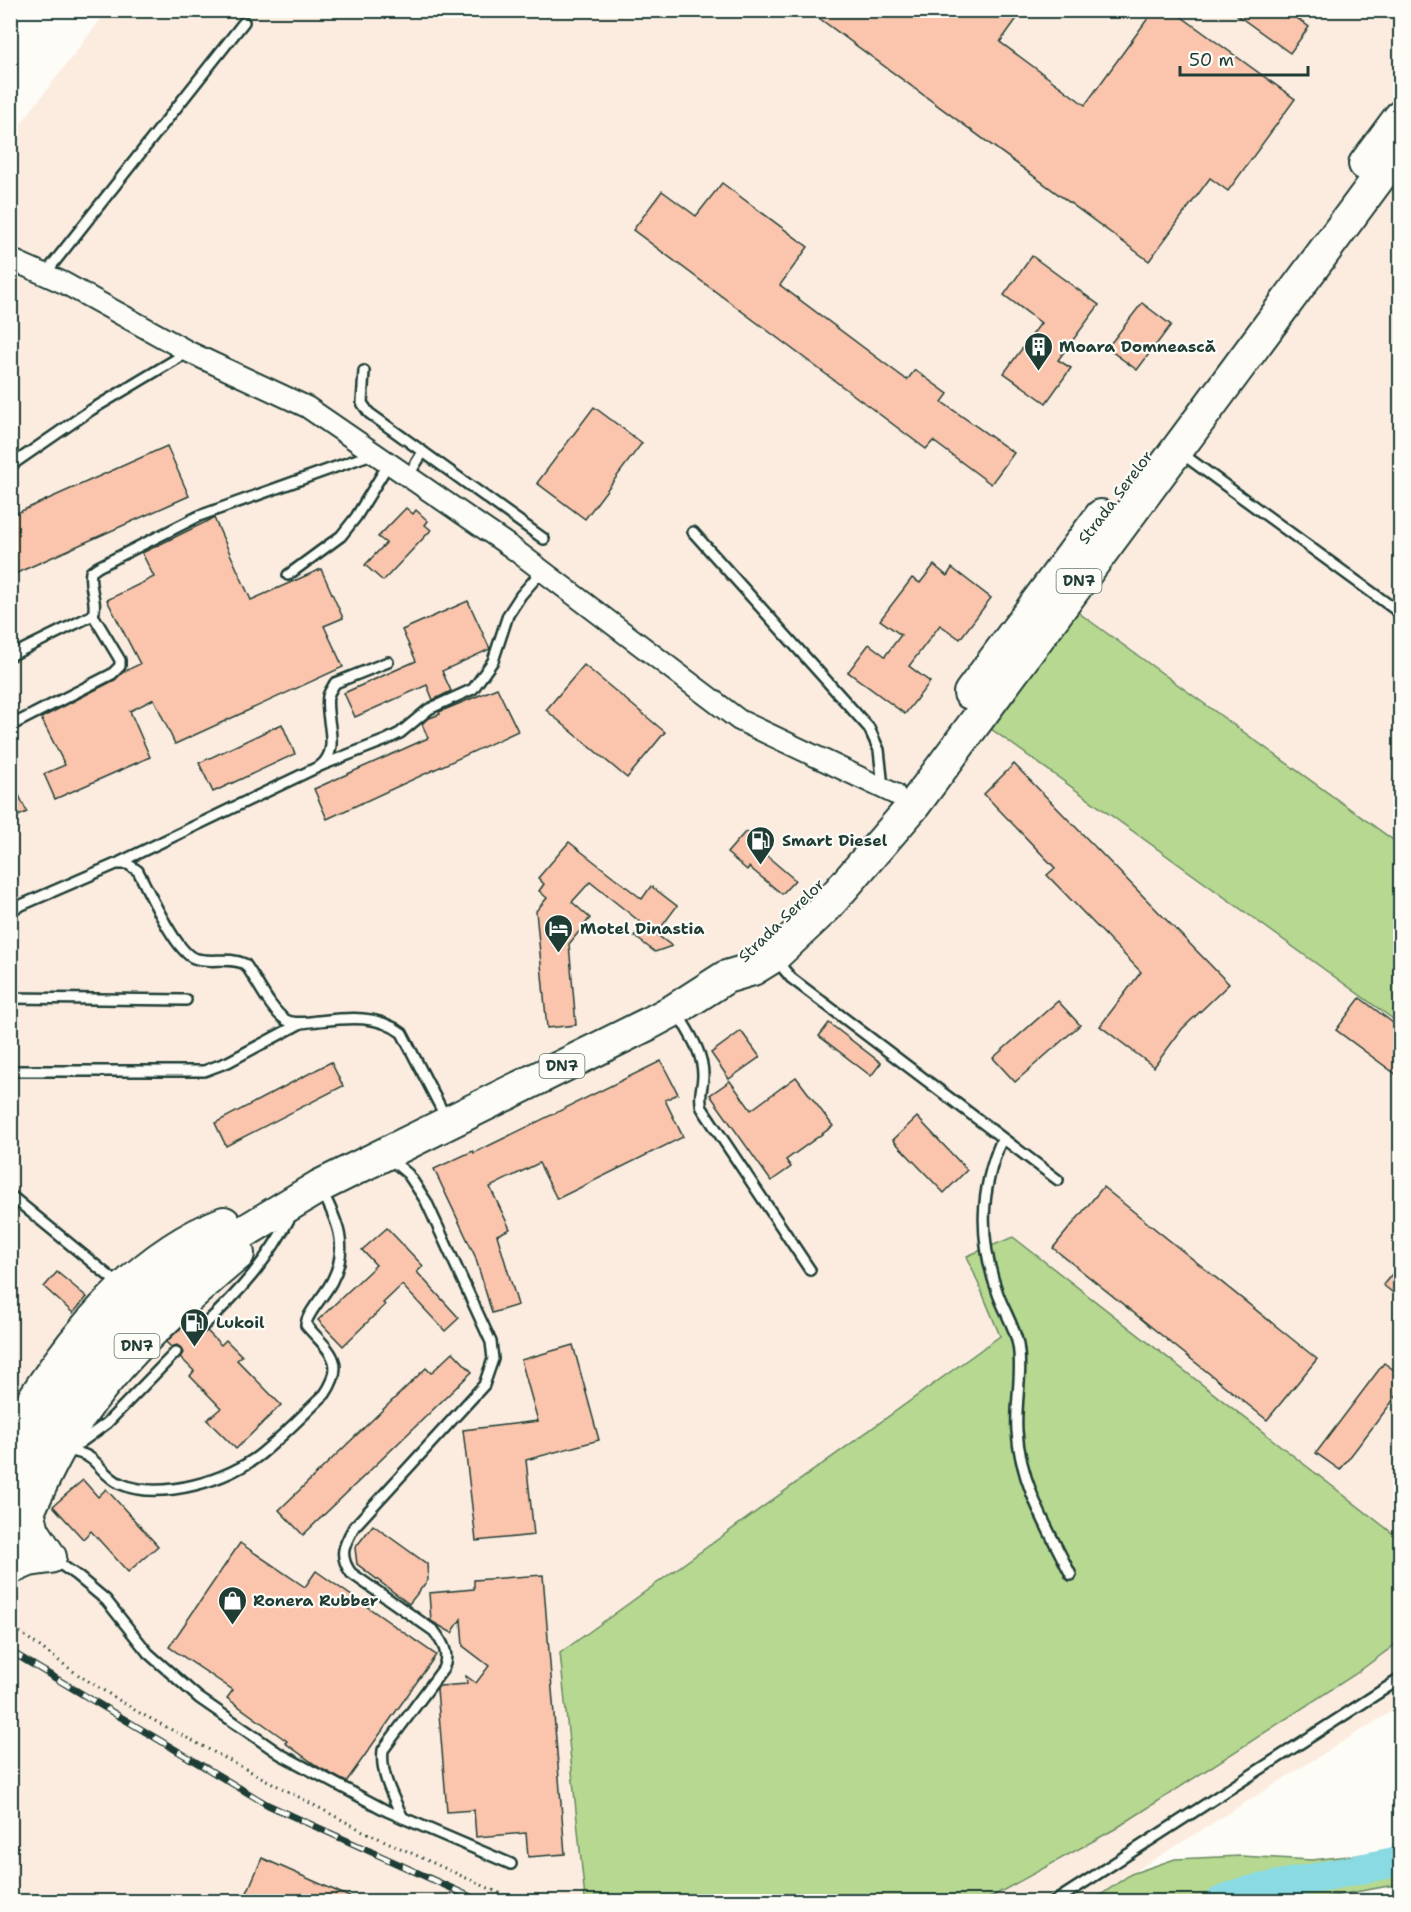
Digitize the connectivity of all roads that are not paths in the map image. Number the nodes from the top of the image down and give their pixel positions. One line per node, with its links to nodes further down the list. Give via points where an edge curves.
1 (244, 22): 5 (lane)
2 (1401, 117): 23 (highway, Strada Serelor / DN7)
3 (1401, 149): 8 (highway, Strada Serelor / DN7)
4 (10, 259): 5 (street)
5 (45, 274): 6 (street)
6 (189, 352): 10 (street, via 308,407); 11 (lane, via 92,410)
7 (364, 371): 9 (lane, via 362,403 369,414)
8 (1177, 450): 17 (lane); 26 (highway, Strada Serelor / DN7, via 914,805 826,907)
9 (423, 452): 12 (lane); 14 (lane)
10 (382, 458): 12 (street); 16 (lane, via 356,517 341,536); 18 (lane, via 242,499 98,567 91,572 89,582 96,606)
11 (10, 466)
12 (408, 476): 15 (street)
13 (693, 532): 23 (lane, via 869,728)
14 (544, 539)
15 (542, 571): 22 (lane, via 508,615 493,661 473,688 429,709 400,733); 23 (street, via 739,720)
16 (288, 575)
17 (1401, 613)
18 (93, 615): 19 (lane); 21 (lane, via 120,666 112,674)
19 (10, 656)
20 (388, 662): 22 (lane, via 335,683 328,695 330,750)
21 (10, 726)
22 (320, 766): 24 (lane)
23 (889, 790): 27 (highway, Strada Serelor / DN7, via 834,869 776,929 741,957)
24 (116, 864): 25 (lane); 31 (lane, via 128,864 138,871 188,956 245,964 277,1013 288,1021)
25 (10, 910)
26 (774, 957): 27 (highway, Strada Serelor / DN7); 34 (lane, via 791,978)
27 (726, 977): 30 (highway, Strada Serelor / DN7)
28 (10, 998): 29 (lane)
29 (186, 1000)
30 (676, 1009): 33 (highway, Strada Serelor / DN7); 40 (lane, via 699,1052 702,1108)
31 (301, 1023): 32 (lane, via 204,1071); 33 (lane, via 346,1018 391,1024 402,1033)
32 (10, 1071)
33 (448, 1122): 35 (highway, Strada Serelor / DN7)
34 (1002, 1139): 36 (lane); 50 (lane, via 987,1190 983,1228 988,1262 1018,1345 1019,1454 1025,1476)
35 (384, 1154): 37 (highway, Strada Serelor / DN7); 52 (lane, via 408,1174 426,1201 491,1342 493,1359 484,1385 354,1527 343,1553 351,1573 434,1631 445,1649 443,1668 383,1750 384,1772)
36 (1058, 1180)
37 (320, 1186): 39 (highway, DN7); 41 (highway, DN7, via 189,1239 146,1267); 45 (lane, via 338,1222 341,1247 332,1281 306,1325 333,1355 335,1372 325,1394 260,1455 239,1468 192,1486 138,1489 110,1478 87,1455); 46 (highway, DN7, via 201,1258 165,1285 106,1341 57,1406 35,1443)
38 (10, 1195): 41 (lane)
39 (296, 1207): 42 (lane, via 257,1271); 45 (highway, DN7, via 162,1320 88,1404 66,1437)
40 (810, 1270)
41 (123, 1288): 44 (highway, DN7, via 50,1375)
42 (203, 1326)
43 (176, 1352): 45 (lane, via 107,1424)
44 (10, 1438)
45 (61, 1456): 46 (highway, DN7)
46 (20, 1504): 47 (highway, DN7); 48 (highway)
47 (10, 1552)
48 (50, 1557): 49 (highway); 52 (lane, via 106,1600 148,1653 200,1698 280,1754)
49 (10, 1568)
50 (1071, 1575)
51 (1401, 1679): 54 (lane)
52 (403, 1818): 53 (lane)
53 (511, 1864)
54 (1054, 1902)

